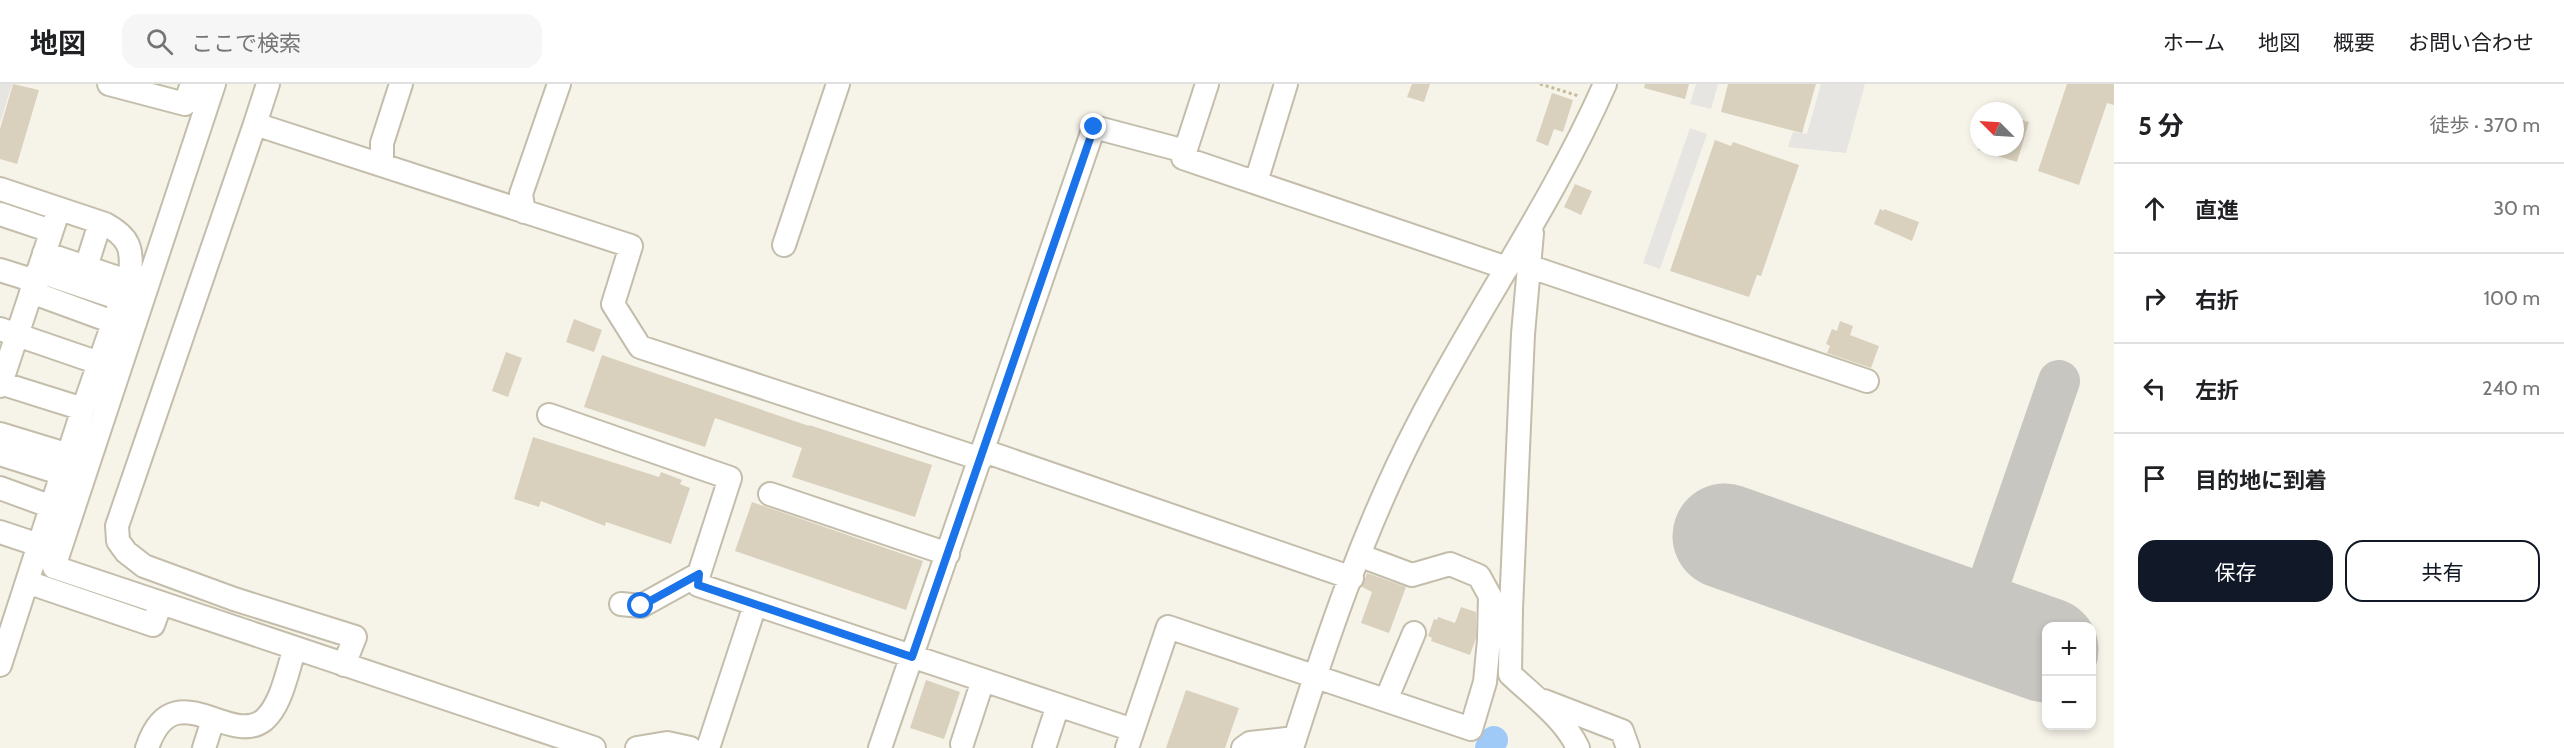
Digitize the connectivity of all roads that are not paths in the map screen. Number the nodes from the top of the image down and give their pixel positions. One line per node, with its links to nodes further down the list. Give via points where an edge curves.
1 (109, 84): 2 (street, via 184,104)
2 (192, 84)
3 (214, 84): 47 (street, via 54,567)
4 (268, 84): 11 (street)
5 (401, 84): 13 (street, via 382,143)
6 (559, 84): 17 (street, via 521,194)
7 (838, 84): 20 (street)
8 (1207, 84): 12 (street)
9 (1286, 84): 14 (street)
10 (1602, 91): 23 (street, via 1533,226)
11 (255, 124): 13 (street); 54 (street, via 117,526 118,541 144,566 354,637)
12 (1185, 151): 14 (street, via 1183,158); 35 (street, via 1094,127)
13 (382, 165): 17 (street)
14 (1256, 182): 23 (street)
15 (0, 189): 16 (street)
16 (59, 209): 19 (street); 21 (street)
17 (524, 212): 35 (street, via 631,246 614,304 640,347)
18 (1, 218): 21 (street)
19 (100, 223): 22 (street); 25 (street, via 118,231 128,243 132,260)
20 (784, 245)
21 (40, 266): 22 (street); 24 (street); 25 (street); 26 (street); 27 (street)
22 (86, 267): 25 (street)
23 (1517, 267): 29 (street); 43 (street, via 1415,430); 57 (street, via 1510,674)
24 (0, 270)
25 (124, 290): 26 (street)
26 (113, 322): 28 (street)
27 (9, 332): 28 (street); 30 (street)
28 (99, 363): 31 (street)
29 (1867, 381)
30 (0, 384): 31 (street)
31 (83, 409): 36 (street)
32 (549, 415): 44 (street, via 730,478)
33 (0, 434): 36 (street)
34 (0, 454): 37 (street)
35 (982, 455): 42 (street); 45 (street)
36 (66, 464): 37 (street); 39 (street)
37 (9, 486): 39 (street)
38 (770, 494): 42 (street)
39 (52, 507): 41 (street)
40 (0, 532): 41 (street)
41 (39, 545): 46 (street)
42 (948, 555): 53 (street)
43 (1360, 556): 45 (street); 58 (street, via 1412,575 1450,564 1479,576 1491,596 1485,682 1471,729)
44 (699, 574): 48 (street, via 641,606); 49 (street, via 698,585)
45 (1352, 578): 55 (street)
46 (27, 582): 47 (street, via 153,625); 52 (street)
47 (161, 603): 51 (street)
48 (621, 604)
49 (754, 605): 53 (street); 69 (street)
50 (1414, 633): 58 (street)
51 (295, 648): 54 (street); 60 (street, via 275,707 263,721 241,728)
52 (2, 651)
53 (912, 657): 56 (street); 70 (street)
54 (344, 665): 66 (street)
55 (1315, 676): 58 (street); 61 (street, via 1168,627); 62 (street)
56 (983, 680): 59 (street); 63 (street)
57 (1534, 698): 73 (street, via 1571,734); 74 (street, via 1622,732)
58 (1386, 700)
59 (1058, 705): 61 (street); 71 (street)
60 (213, 720): 64 (street, via 193,714 169,716 152,732); 65 (street)
61 (1130, 739)
62 (1294, 743): 72 (street, via 1250,743)
63 (962, 744)
64 (147, 748)
65 (204, 748)
66 (594, 748)
67 (637, 748): 68 (street, via 667,743)
68 (690, 748)
69 (708, 748)
70 (880, 748)
71 (1044, 748)
72 (1244, 748)
73 (1578, 748)
74 (1628, 748)

